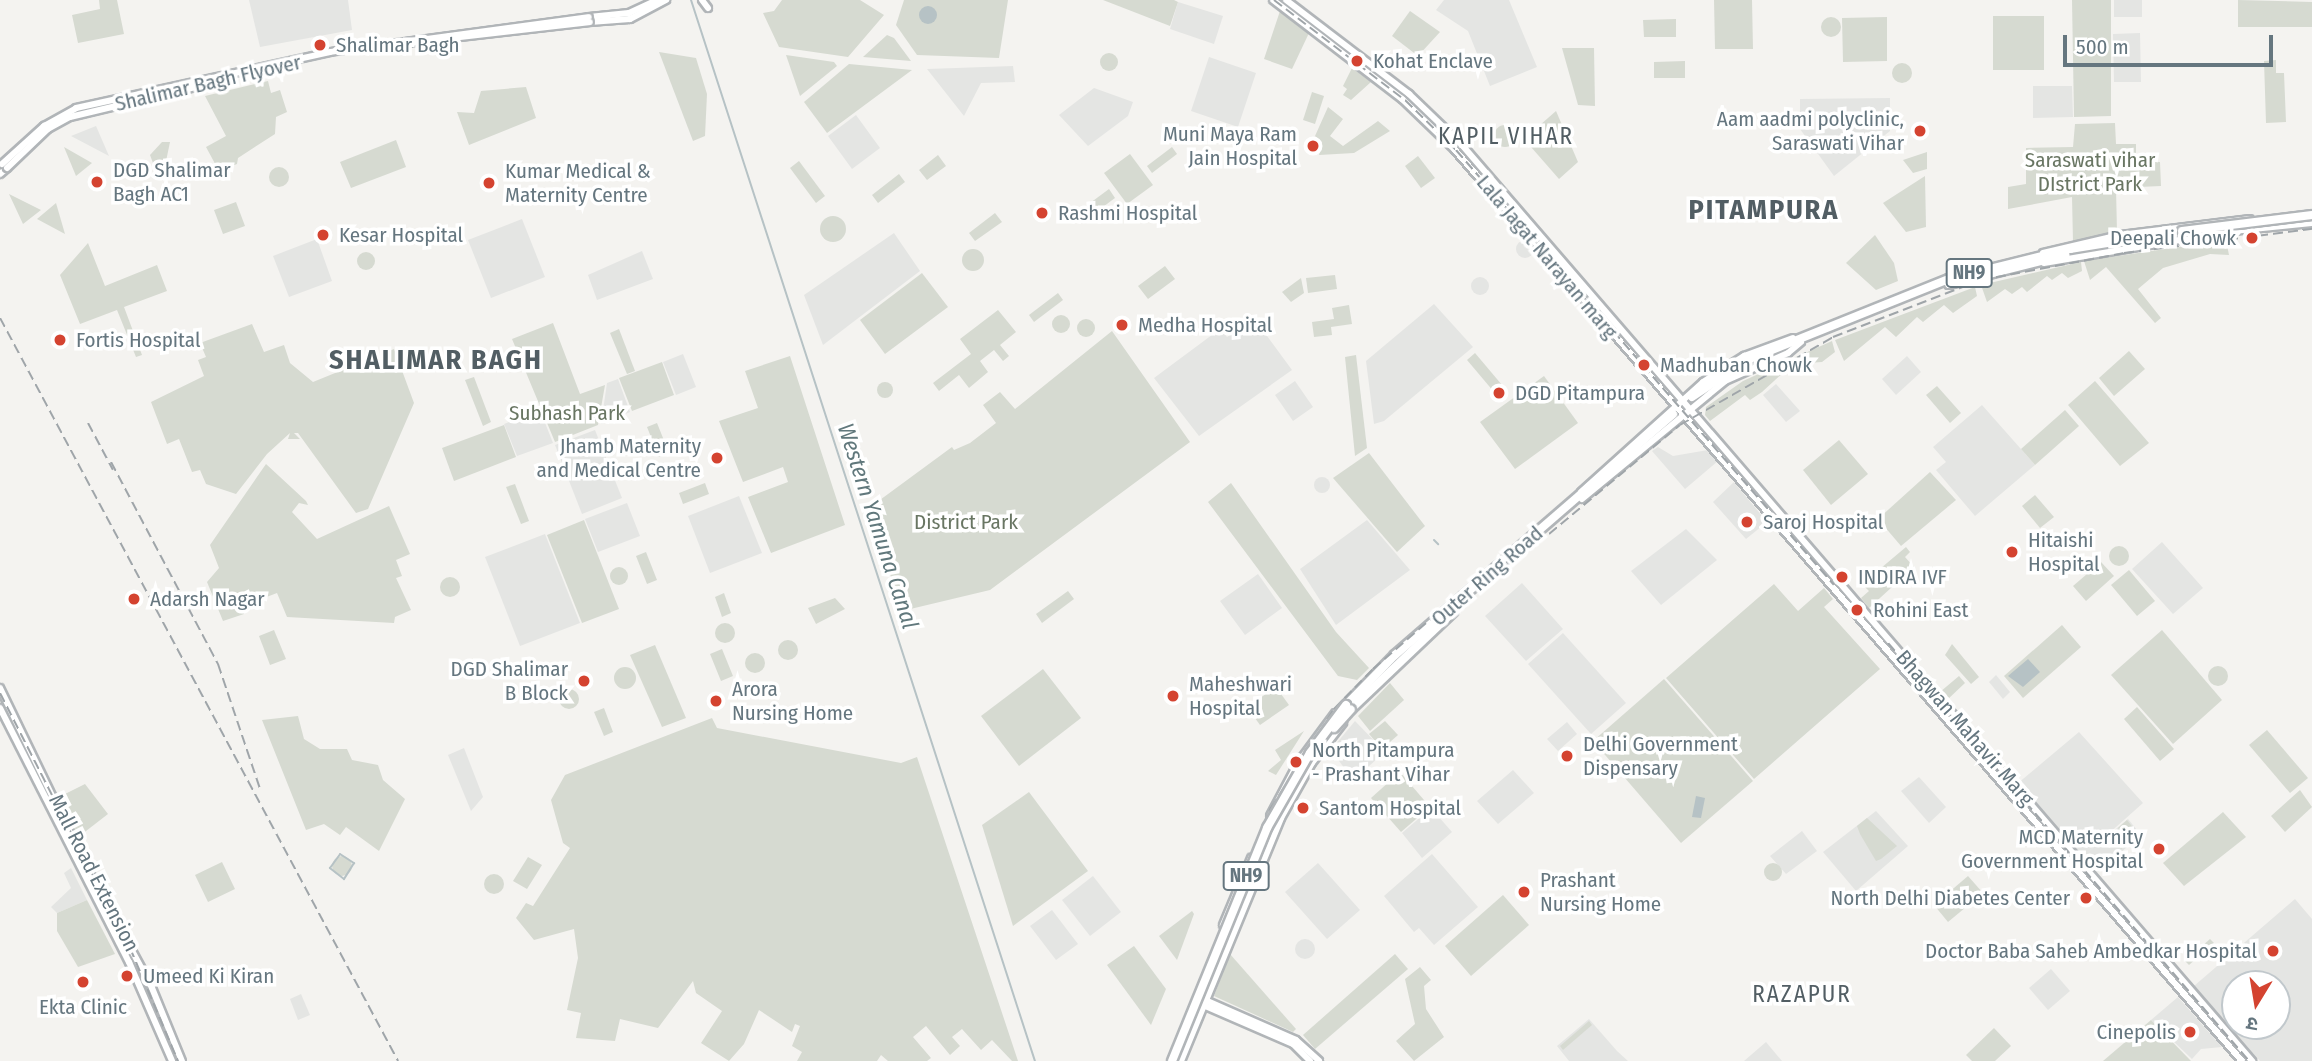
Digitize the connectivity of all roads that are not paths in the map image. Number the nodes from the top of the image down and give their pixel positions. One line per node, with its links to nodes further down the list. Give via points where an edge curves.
1 (657, 0): 7 (main road)
2 (666, 0): 7 (main road, via 630,19)
3 (702, 0): 6 (main road)
4 (1273, 0): 25 (main road, Lala Jagat Narayan marg, via 1402,99 1455,150 1669,399)
5 (1286, 0): 20 (main road, Lala Jagat Narayan marg, via 1400,87 1446,129)
6 (708, 8)
7 (603, 19): 8 (main road, Shalimar Bagh Flyover, bridge, via 330,52 76,108 44,126)
8 (3, 166): 9 (main road, Shalimar Bagh Flyover)
9 (0, 174)
10 (2292, 214): 11 (main road); 12 (main road); 13 (main road)
11 (2312, 218): 13 (main road); 15 (highway, NH9, bridge); 15 (highway, bridge)
12 (2205, 224): 14 (main road); 16 (main road, via 2076,243)
13 (2293, 225): 14 (main road)
14 (2207, 235): 17 (main road)
15 (2058, 254): 16 (highway, NH9); 17 (highway)
16 (2032, 257): 18 (highway, NH9, via 1949,279)
17 (2040, 264): 18 (highway, via 1951,284)
18 (1804, 338): 19 (main road, via 1788,353); 22 (highway)
19 (1725, 381): 21 (main road); 24 (main road)
20 (1675, 390): 22 (main road); 23 (main road, Lala Jagat Narayan marg)
21 (1722, 391)
22 (1693, 396): 23 (main road)
23 (1682, 399): 24 (main road, Lala Jagat Narayan marg); 25 (main road)
24 (1691, 410): 25 (main road); 41 (main road, Bhagwan Mahavir Marg)
25 (1675, 414): 26 (main road); 26 (main road, Bhagwan Mahavir Marg); 27 (main road); 27 (main road, via 1678,417 1672,410); 28 (highway, NH9)
26 (1694, 427): 41 (main road, Bhagwan Mahavir Marg)
27 (1633, 442): 28 (main road, via 1586,484)
28 (1581, 498): 29 (highway, Outer Ring Road / NH9)
29 (1399, 657): 34 (main road, Outer Ring Road, via 1355,691); 35 (main road, Outer Ring Road); 49 (highway, Outer Ring Road / NH9, bridge, via 1310,753 1267,828)
30 (0, 688): 32 (main road, Mall Road Extension)
31 (0, 708): 33 (main road)
32 (19, 726): 33 (main road); 36 (main road, Mall Road Extension)
33 (7, 729): 37 (main road)
34 (1294, 770): 35 (main road); 38 (main road, Outer Ring Road)
35 (1304, 777): 39 (main road, Outer Ring Road)
36 (50, 789): 37 (main road); 43 (main road, Mall Road Extension)
37 (42, 792): 50 (main road, via 141,987)
38 (1263, 831): 39 (main road); 40 (main road, Outer Ring Road)
39 (1273, 836): 42 (main road, Outer Ring Road)
40 (1215, 948): 42 (main road); 49 (main road, Outer Ring Road)
41 (2152, 950): 54 (main road, Bhagwan Mahavir Marg); 55 (main road, Bhagwan Mahavir Marg)
42 (1224, 952): 46 (main road, Outer Ring Road)
43 (143, 970): 44 (main road); 47 (main road, Mall Road Extension)
44 (157, 979)
45 (158, 992): 47 (main road)
46 (1204, 1002): 48 (main road); 49 (main road, Outer Ring Road)
47 (158, 1003): 51 (main road, Mall Road Extension)
48 (1264, 1028): 52 (main road, via 1293,1044); 53 (main road, via 1296,1040)
49 (1176, 1056)
50 (172, 1061)
51 (182, 1061)
52 (1310, 1061)
53 (1319, 1061)
54 (2242, 1061)
55 (2252, 1061)

